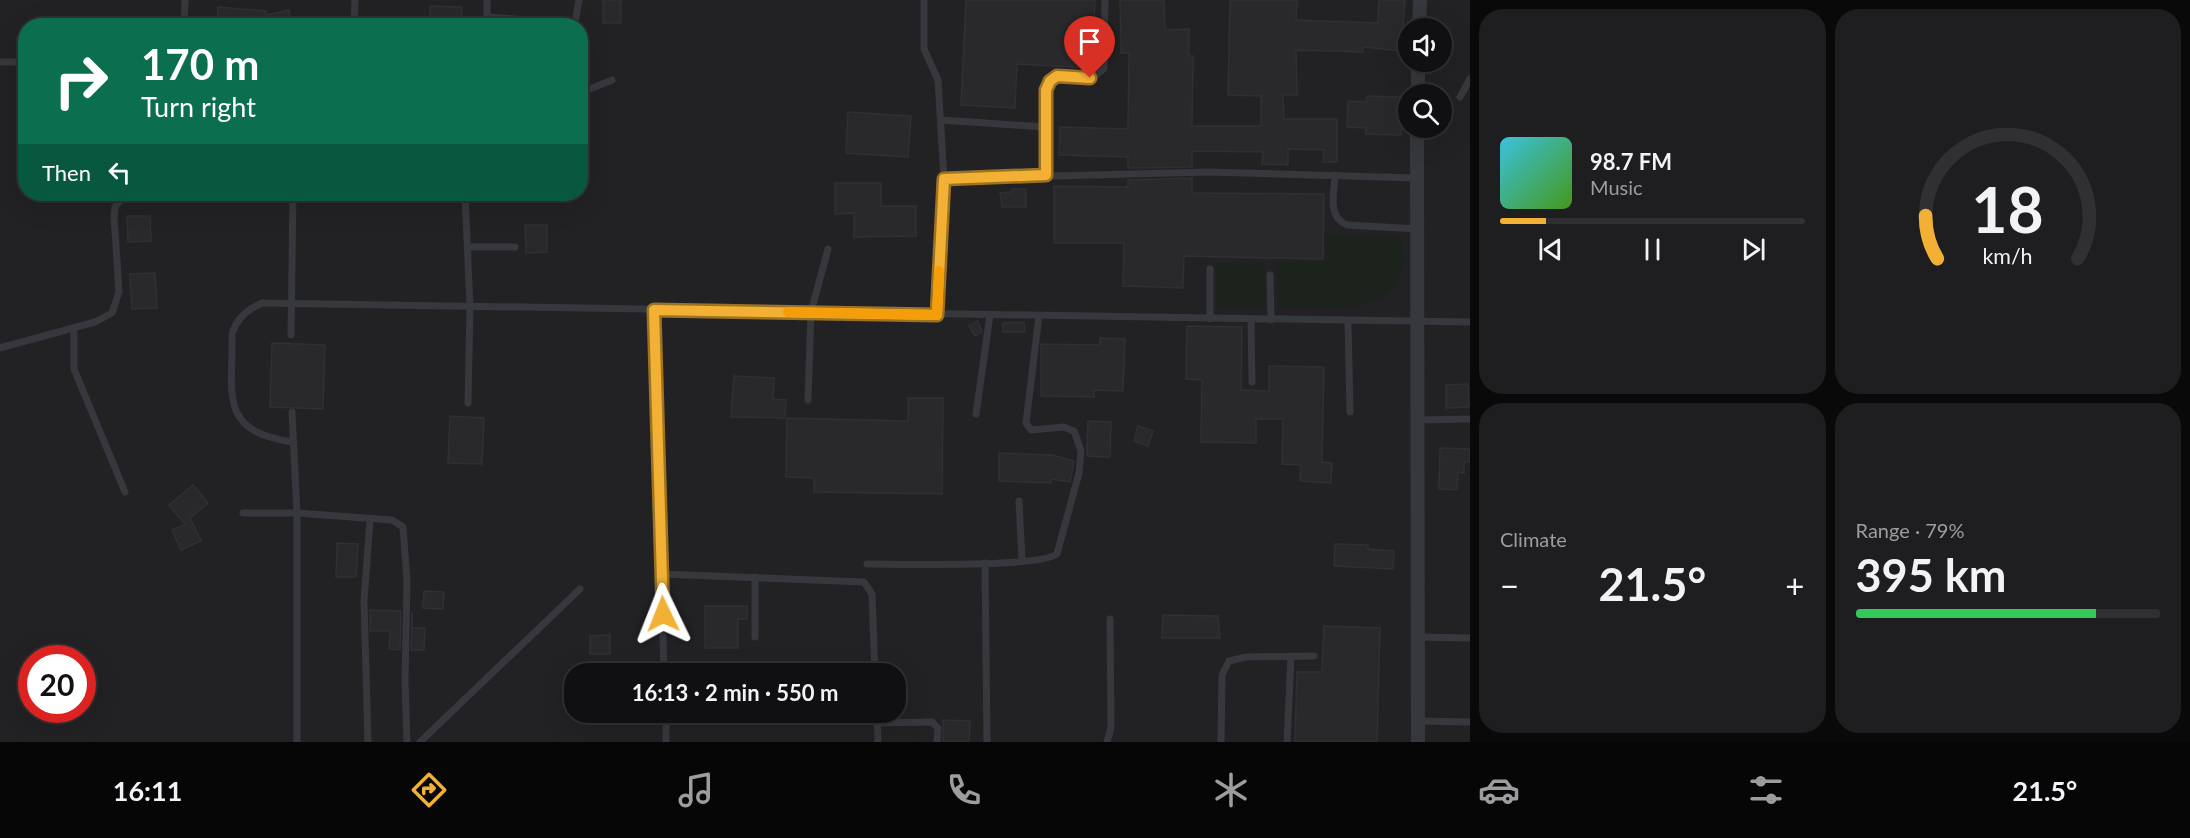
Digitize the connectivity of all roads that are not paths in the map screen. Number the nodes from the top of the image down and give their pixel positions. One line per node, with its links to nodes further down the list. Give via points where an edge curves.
1 (185, 0): 8 (lane)
2 (355, 0): 9 (lane)
3 (487, 0): 10 (lane)
4 (579, 0): 11 (lane)
5 (924, 0): 19 (lane, via 924,49 938,80)
6 (1105, 0): 20 (lane, via 1104,68 1090,78 1057,76 1050,81 1045,98)
7 (1420, 0): 12 (street)
8 (184, 18)
9 (354, 18)
10 (487, 18)
11 (576, 18)
12 (1419, 18)
13 (0, 62): 14 (lane)
14 (18, 62)
15 (1470, 79): 18 (lane)
16 (612, 80): 17 (lane)
17 (588, 90)
18 (1460, 97)
19 (941, 120): 20 (lane); 25 (lane)
20 (1045, 126): 22 (lane)
21 (1417, 138): 24 (street)
22 (1046, 175): 23 (lane, via 1208,172); 25 (lane)
23 (1335, 176): 24 (lane); 29 (lane, via 1333,207 1339,222)
24 (1416, 178): 29 (street)
25 (944, 179): 39 (lane)
26 (120, 201): 48 (lane, via 114,216 117,305 105,318)
27 (293, 201): 35 (lane)
28 (465, 201): 31 (lane)
29 (1418, 229): 47 (street)
30 (515, 247): 31 (lane)
31 (468, 248): 36 (lane)
32 (828, 249): 38 (lane)
33 (1210, 269): 42 (lane)
34 (1270, 275): 44 (lane)
35 (290, 304): 36 (lane); 49 (lane); 59 (lane, via 262,303 236,323 232,334 233,401 237,417 248,429 268,439)
36 (470, 307): 37 (lane); 53 (lane)
37 (654, 310): 38 (lane); 68 (lane)
38 (811, 312): 39 (lane); 52 (lane)
39 (937, 315): 40 (lane)
40 (990, 315): 41 (lane); 56 (lane)
41 (1039, 316): 42 (lane); 65 (lane, via 1026,423 1030,430 1064,427 1074,431 1082,451 1060,548 1051,558)
42 (1210, 319): 43 (lane)
43 (1251, 320): 44 (lane); 51 (lane)
44 (1271, 320): 45 (lane)
45 (1348, 322): 47 (lane); 55 (lane)
46 (1470, 322): 47 (lane)
47 (1418, 323): 58 (street)
48 (74, 328): 50 (lane); 60 (lane, via 74,369)
49 (291, 335)
50 (0, 348)
51 (1252, 382)
52 (808, 400)
53 (468, 403)
54 (292, 412): 59 (lane)
55 (1350, 412)
56 (976, 414)
57 (1470, 419): 58 (lane)
58 (1418, 420): 73 (street)
59 (293, 442): 63 (lane)
60 (125, 492)
61 (1019, 501): 65 (lane)
62 (243, 513): 63 (lane)
63 (297, 513): 64 (lane); 84 (lane)
64 (370, 520): 85 (lane, via 364,601); 86 (lane, via 399,522 405,534)
65 (1022, 561): 66 (lane)
66 (985, 563): 67 (lane); 91 (lane)
67 (867, 564)
68 (662, 574): 69 (lane); 77 (lane)
69 (755, 577): 72 (lane); 78 (lane, via 868,584 872,594)
70 (580, 589): 87 (lane)
71 (1110, 619): 92 (lane, via 1111,728)
72 (756, 637)
73 (1417, 637): 74 (lane); 79 (street)
74 (1470, 638)
75 (1291, 656): 76 (lane); 93 (lane, via 1246,657 1229,662 1222,675); 94 (lane)
76 (1314, 656)
77 (664, 663)
78 (875, 663)
79 (1418, 721): 81 (lane); 95 (street)
80 (906, 722): 90 (lane, via 932,722 938,728)
81 (1470, 722)
82 (666, 723): 88 (lane)
83 (877, 723): 89 (lane)
84 (297, 742)
85 (368, 742)
86 (407, 742)
87 (420, 742)
88 (666, 742)
89 (878, 742)
90 (937, 742)
91 (987, 742)
92 (1107, 742)
93 (1221, 742)
94 (1287, 742)
95 (1419, 742)

